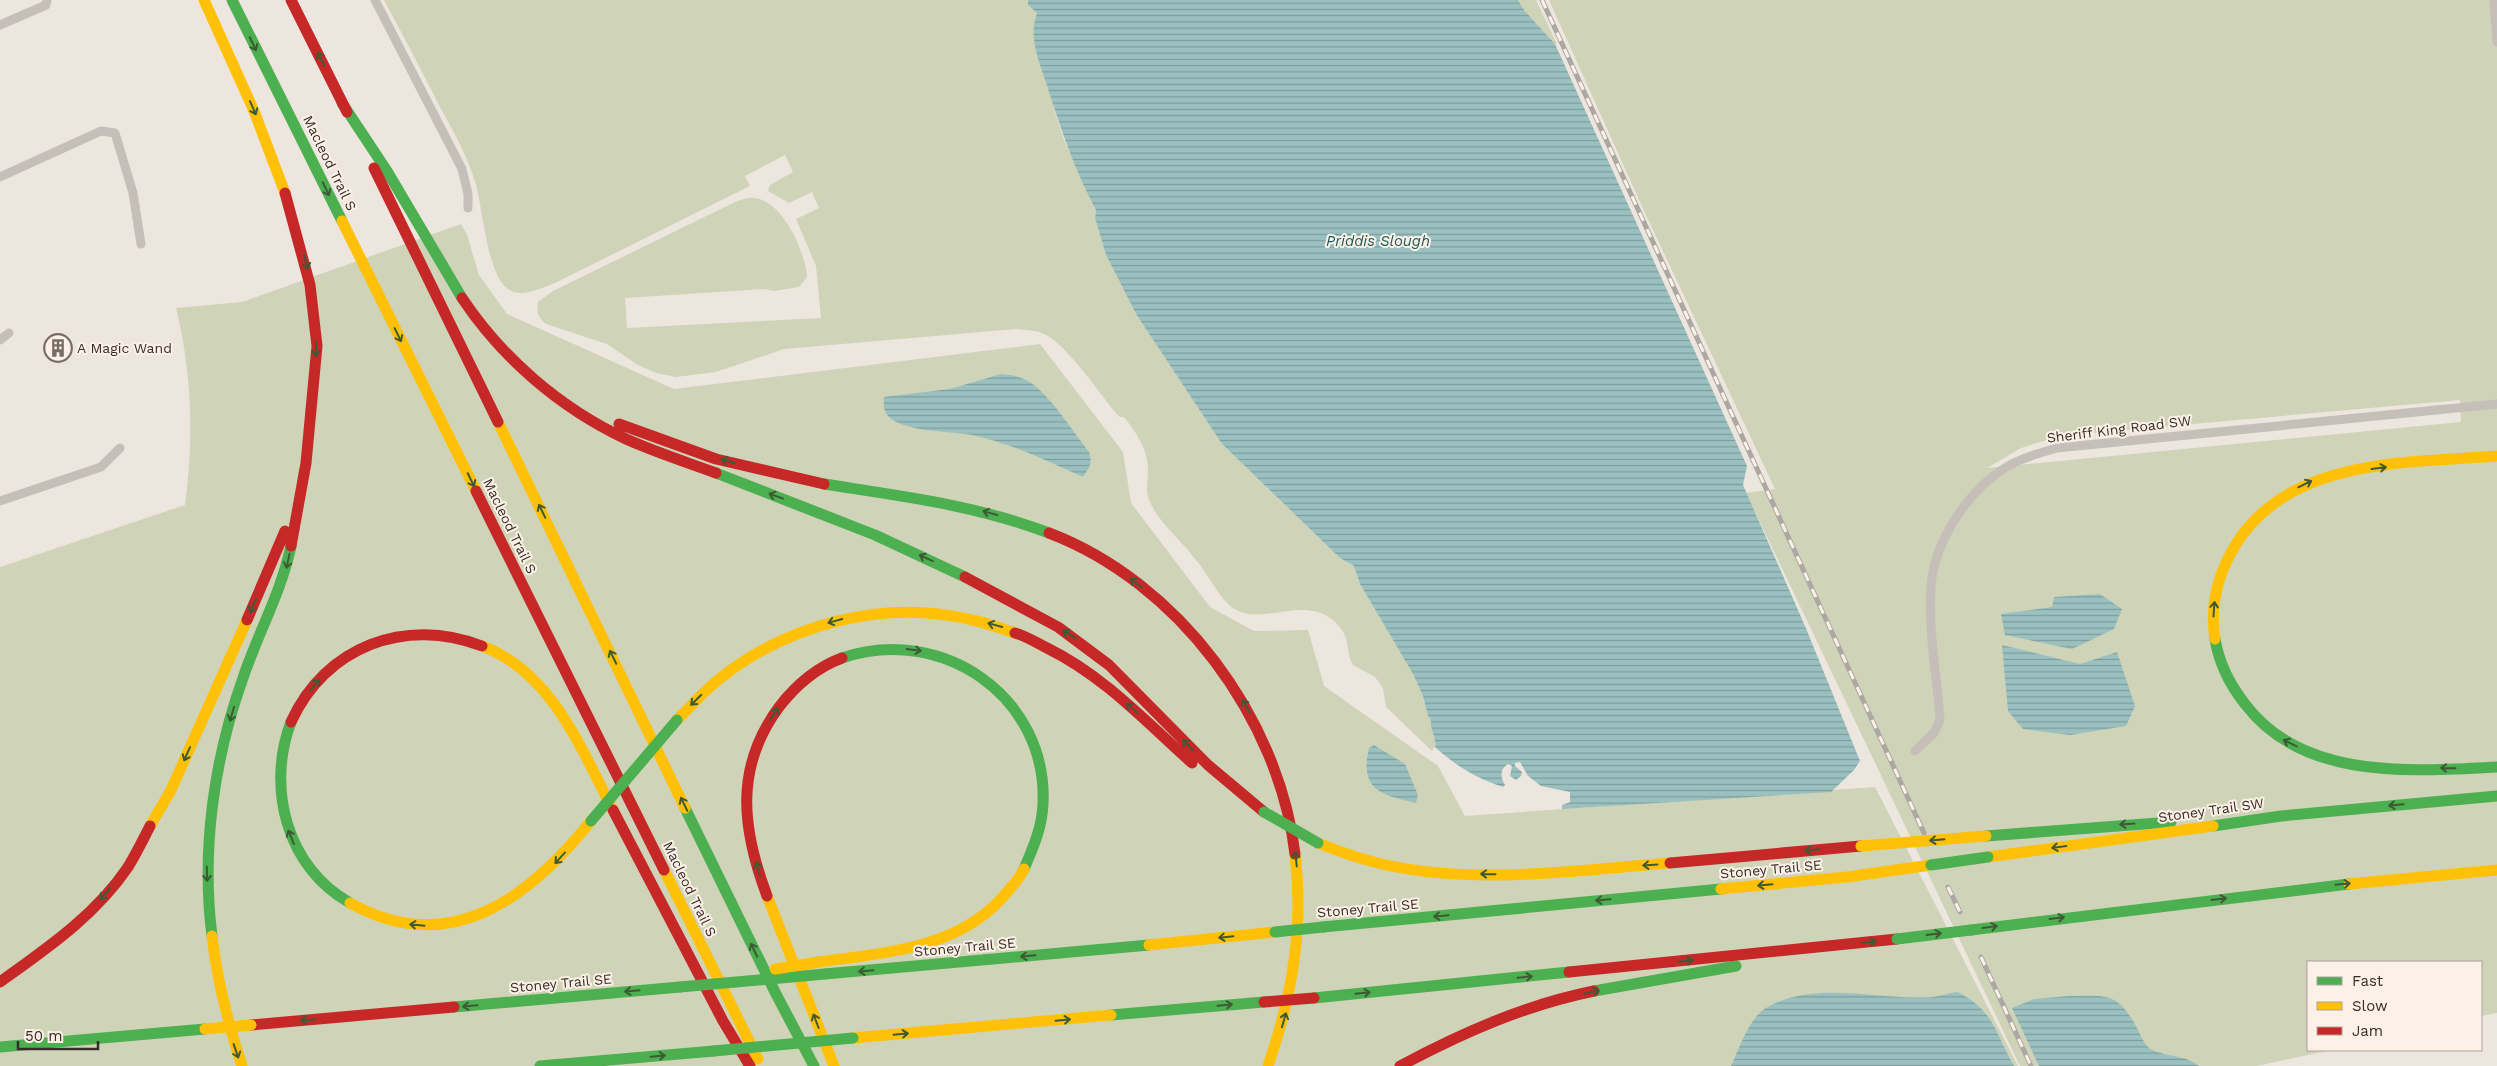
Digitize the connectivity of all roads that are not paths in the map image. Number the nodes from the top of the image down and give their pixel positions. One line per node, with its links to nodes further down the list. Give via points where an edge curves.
1 (47, 0): 7 (street, via 46,5)
2 (204, 0): 19 (highway, one-way to 19, via 270,145 307,264 317,345)
3 (232, 0): 36 (highway, Macleod Trail S, one-way to 36)
4 (292, 0): 9 (highway, one-way to 4)
5 (375, 0): 11 (street, via 462,169)
6 (2494, 0): 8 (street)
7 (0, 25)
8 (2497, 42)
9 (342, 103): 15 (highway, via 385,168 458,293 490,336); 37 (highway, one-way to 9)
10 (0, 177): 12 (street, via 101,131 115,133 133,194)
11 (468, 208)
12 (141, 244)
13 (9, 333): 14 (street)
14 (0, 340)
15 (531, 377): 24 (highway, one-way to 15, via 1208,765 1109,665 1058,627 967,578 875,535 620,436 574,409); 39 (highway, one-way to 15, via 1288,1006 1298,947 1298,879 1290,823 1273,764 1242,698 1208,650 1167,608 1104,561 1070,542 1026,524 960,506 796,479 724,460 627,427)
16 (2497, 404): 21 (street, Sheriff King Road SW, via 2057,448 2008,466 1971,497 1949,532 1935,564 1931,598 1940,720 1934,734)
17 (120, 448): 20 (street, via 101,467)
18 (2497, 457): 22 (highway, one-way to 18, via 2383,769 2306,752 2280,738 2256,719 2238,696 2216,647 2214,622 2214,606 2222,573 2238,540 2254,519 2284,494 2315,479 2365,470)
19 (306, 462): 29 (highway, one-way to 29, via 279,549 171,790 150,829 127,868 97,903 65,935); 33 (highway, one-way to 33, via 287,567 231,714 214,788 210,825 207,863 212,942 223,1008)
20 (0, 501)
21 (1915, 751)
22 (2497, 767)
23 (2497, 796): 25 (highway, Stoney Trail SW, one-way to 25)
24 (1252, 803): 25 (highway, one-way to 24, bridge, via 2104,826 1669,864 1506,874 1423,872 1349,856 1318,843); 35 (highway, one-way to 35, bridge, via 1223,788 1202,772 1105,683 1036,640 953,614 904,611 864,614 792,634 733,667 677,720 591,821 555,864 540,877 490,910 450,924 426,926 381,919 342,901 315,876 292,841 285,822 280,765 289,726 313,686 334,665 371,642 395,636 439,633 471,641 505,658 542,688 573,733 723,1022)
25 (2281, 816): 26 (highway, Stoney Trail SW, one-way to 26, bridge)
26 (1931, 865): 30 (highway, Stoney Trail SE, one-way to 30, bridge, via 1077,952)
27 (2497, 870): 28 (highway, one-way to 27, bridge, via 2295,889)
28 (1841, 946): 31 (highway, one-way to 28, via 1495,1020 1568,996); 34 (highway, one-way to 28, bridge, via 1314,998)
29 (0, 982)
30 (709, 984): 32 (highway, Stoney Trail SE, one-way to 32, bridge); 38 (highway, one-way to 30, bridge, via 770,908 758,870 749,835 746,796 751,761 765,728 798,684 823,666 850,654 903,648 929,652 955,660 992,684 1011,703 1027,728 1042,772 1044,801 1032,854 1020,879 1002,899 964,928 931,942 910,948 819,962 769,970)
31 (1446, 1041): 40 (highway); 41 (highway)
32 (0, 1047)
33 (242, 1066)
34 (540, 1066)
35 (750, 1066)
36 (761, 1066)
37 (814, 1066)
38 (834, 1066)
39 (1268, 1066)
40 (1400, 1066)
41 (1412, 1066)

